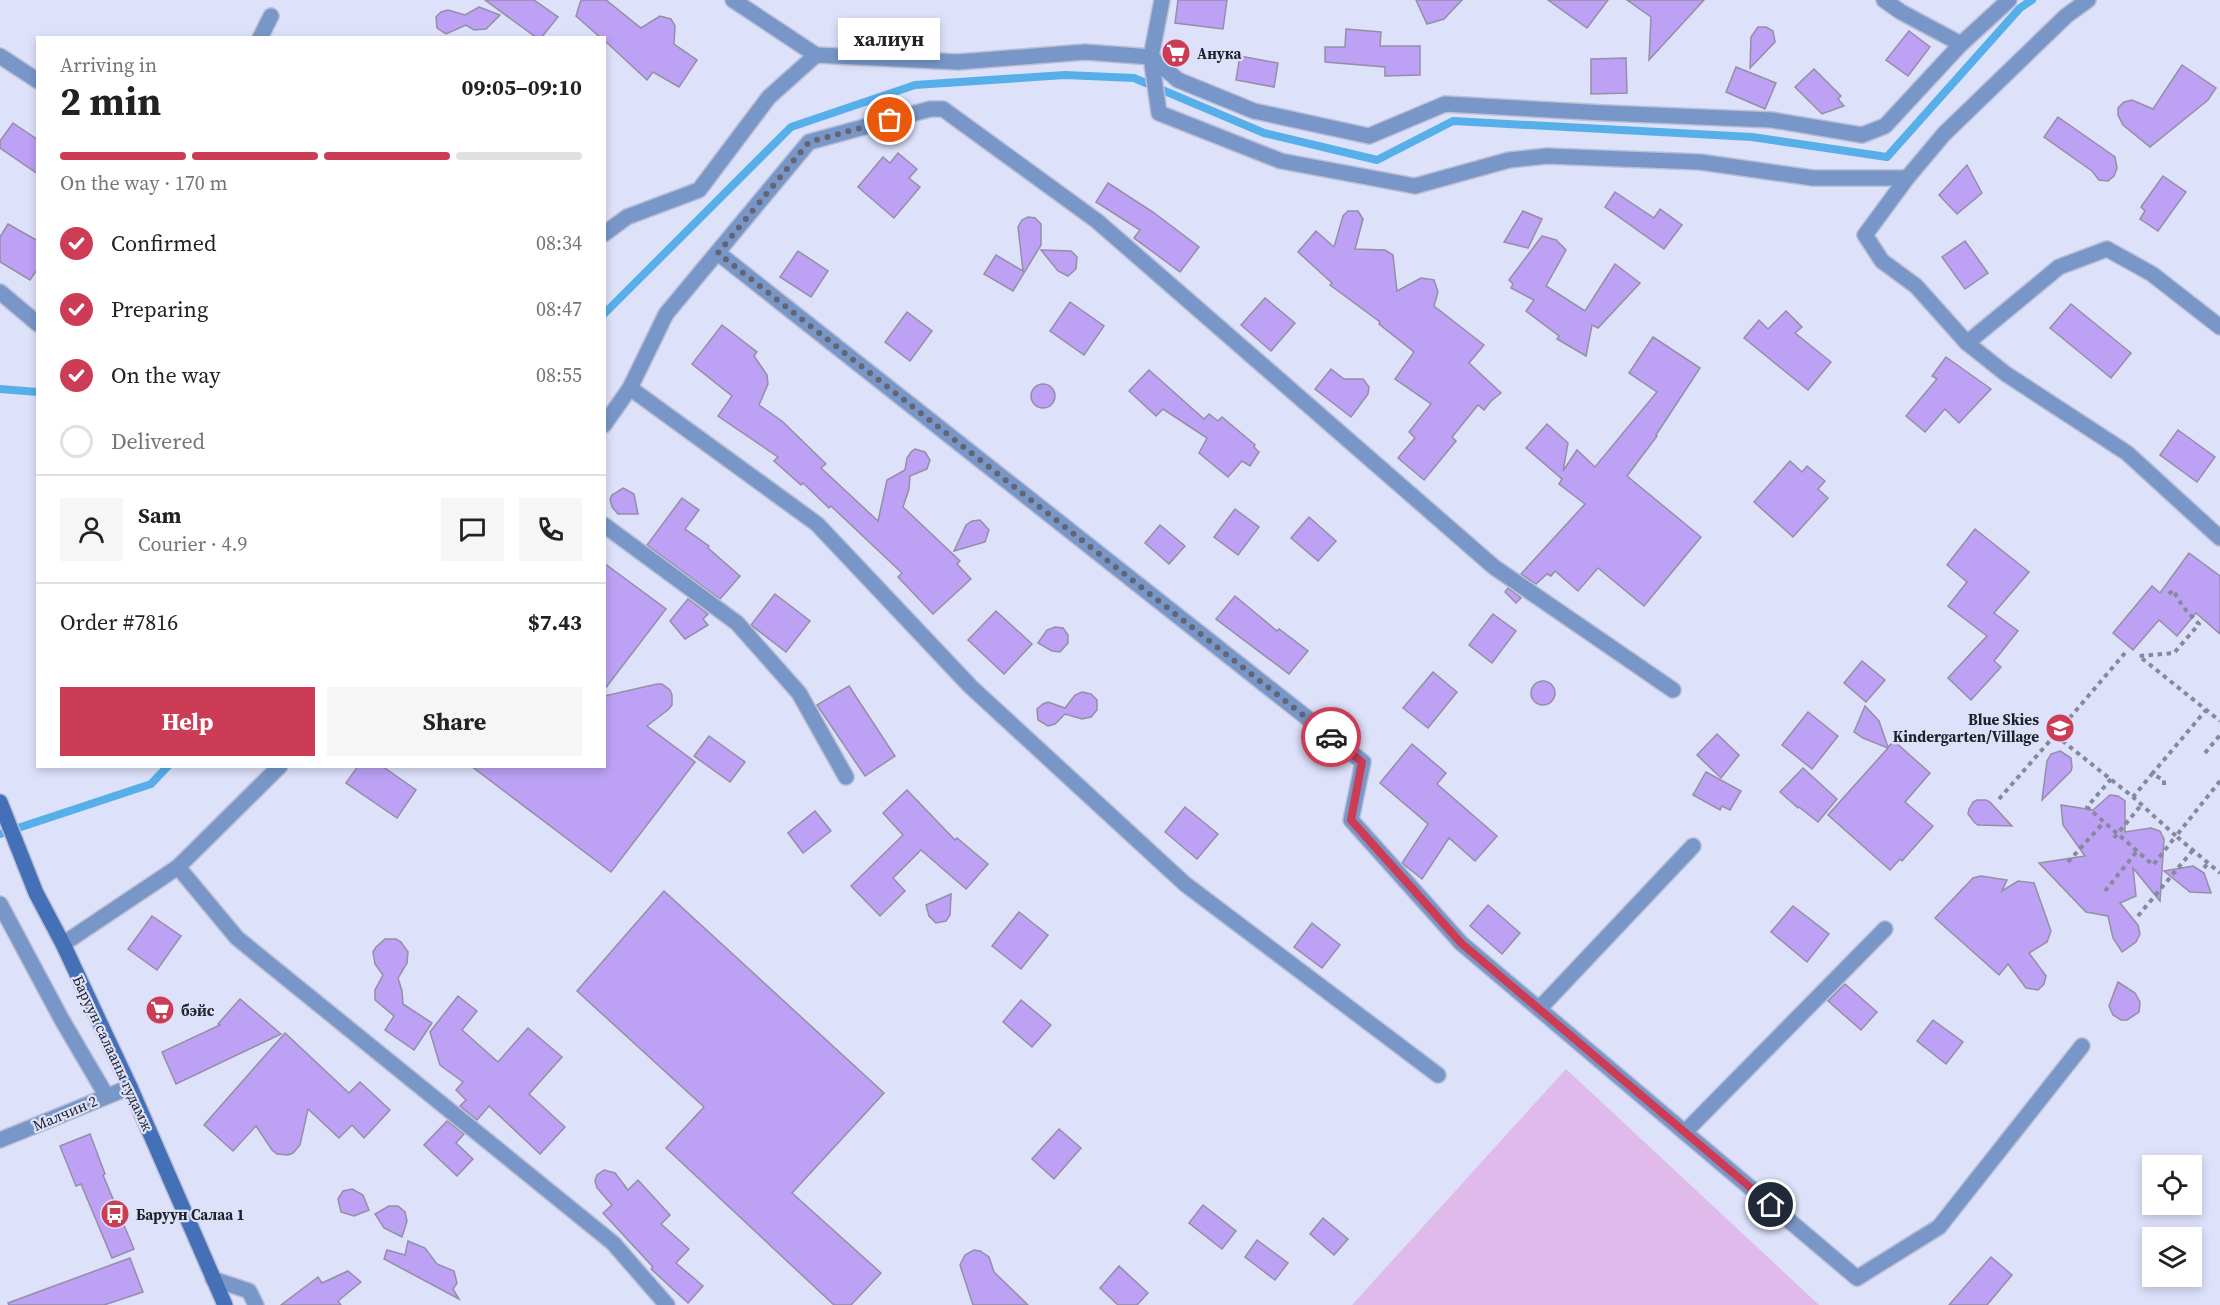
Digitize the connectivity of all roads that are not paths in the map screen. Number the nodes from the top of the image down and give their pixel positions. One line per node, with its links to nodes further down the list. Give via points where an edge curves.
1 (733, 0): 9 (street)
2 (1162, 0): 11 (street)
3 (1884, 0): 8 (street)
4 (2009, 0): 8 (street)
5 (2088, 0): 13 (street, via 2066,16 1944,134)
6 (271, 16): 7 (street)
7 (261, 36)
8 (1961, 44): 11 (street, via 1885,126 1862,135 1772,120 1445,104 1370,136 1254,111 1178,80)
9 (816, 55): 11 (street, via 958,62 1085,52); 14 (street, via 769,97 699,189 627,217)
10 (0, 56): 12 (street)
11 (1151, 57): 13 (street, via 1159,112 1281,161 1415,186 1509,160 1547,156 1700,162 1813,178)
12 (36, 80)
13 (1907, 178): 19 (street, via 1865,235 1882,261 1916,286)
14 (606, 233)
15 (718, 253): 20 (street, via 666,315); 24 (street, via 809,142 930,109 943,109 1096,221 1494,567); 33 (street, via 1362,762 1351,820 1461,943)
16 (0, 292): 17 (street)
17 (36, 322)
18 (2220, 327): 19 (street, via 2152,274 2107,249 2059,267)
19 (1966, 343): 23 (street, via 2006,374 2127,453)
20 (630, 388): 21 (street); 35 (street, via 817,524 971,687 1185,884)
21 (606, 422)
22 (606, 526): 26 (street, via 737,623 799,693)
23 (2220, 538)
24 (1673, 690)
25 (278, 768): 29 (street)
26 (846, 777)
27 (0, 802): 32 (main road, Баруун салааны гудамж, via 36,892)
28 (1693, 846): 33 (street)
29 (178, 867): 32 (street); 43 (street, via 237,938 613,1243)
30 (0, 904): 37 (street)
31 (1885, 929): 38 (street)
32 (63, 945): 36 (main road, Баруун салааны гудамж)
33 (1539, 1009): 38 (street)
34 (2082, 1046): 38 (street, via 1939,1227 1857,1278)
35 (1438, 1075)
36 (130, 1087): 37 (street, Малчин 2); 40 (main road, Баруун салааны гудамж)
37 (106, 1095): 39 (street, Малчин 2)
38 (1684, 1132)
39 (0, 1140)
40 (213, 1279): 41 (main road, Баруун салааны гудамж); 42 (street, via 249,1291)
41 (225, 1305)
42 (256, 1305)
43 (667, 1305)

